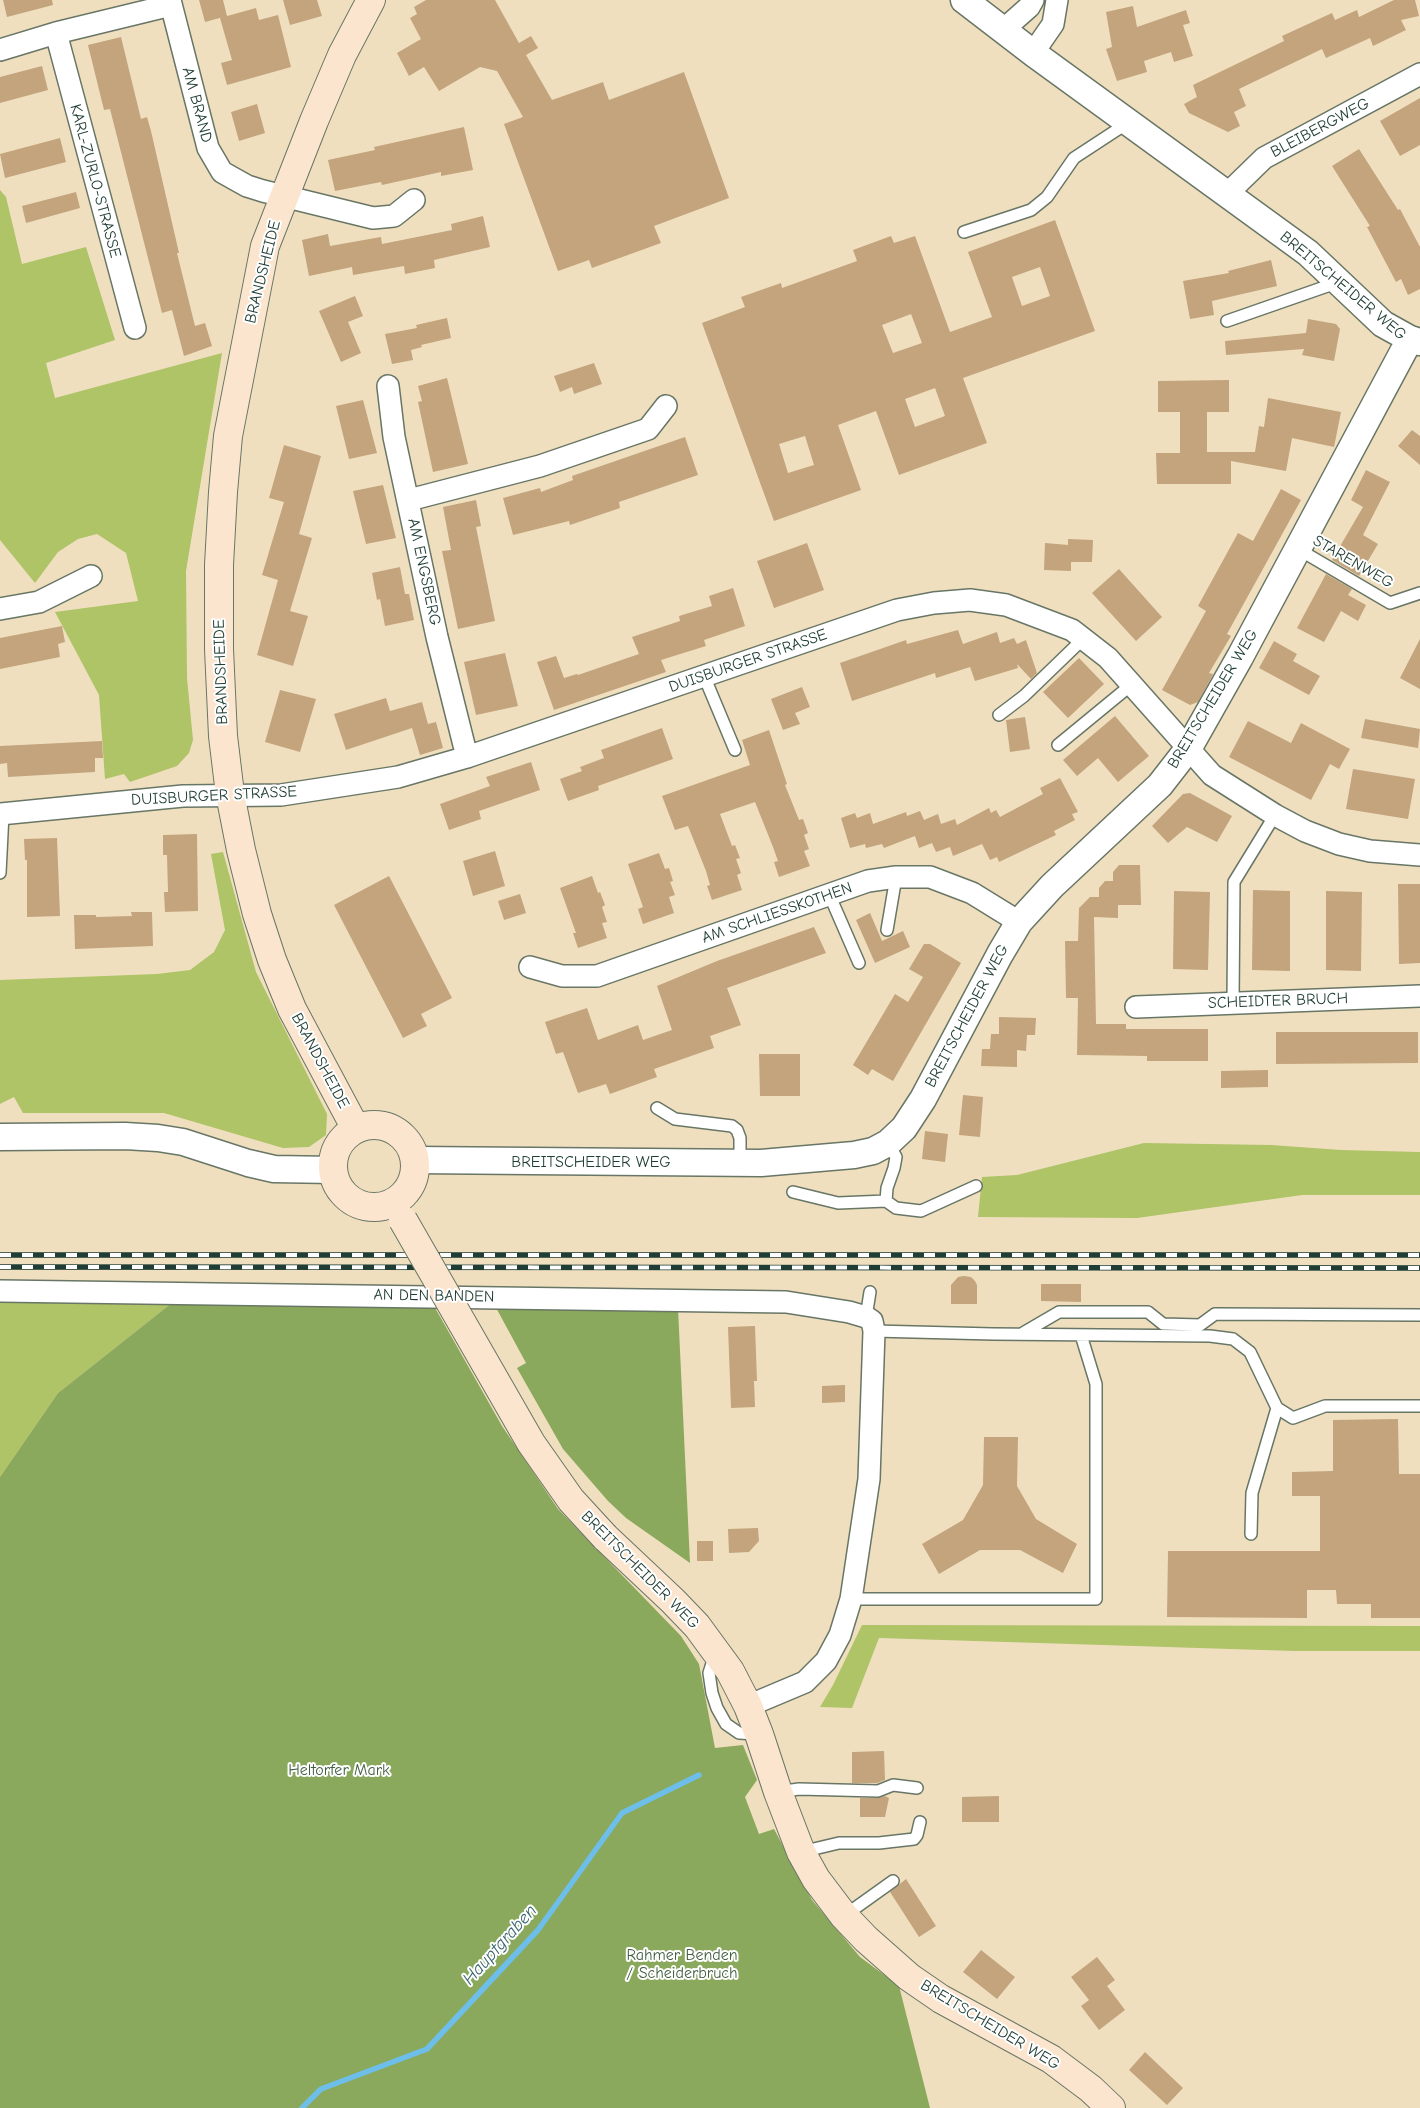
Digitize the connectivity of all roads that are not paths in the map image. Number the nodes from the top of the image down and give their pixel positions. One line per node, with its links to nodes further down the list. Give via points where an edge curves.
1 (371, 0): 13 (main road, BRANDSHEIDE, via 342,55)
2 (964, 0): 6 (street, BREITSCHEIDER WEG)
3 (1033, 0): 6 (street)
4 (1057, 0): 9 (street, via 1053,24)
5 (170, 2): 7 (street); 13 (street, AM BRAND, via 208,148 222,172 247,186)
6 (1003, 30): 9 (street, BREITSCHEIDER WEG)
7 (56, 33): 8 (street); 18 (street, KARL-ZURLO-STRASSE)
8 (0, 50)
9 (1033, 53): 11 (street, BREITSCHEIDER WEG)
10 (1420, 74): 12 (street, BLEIBERGWEG, via 1264,158)
11 (1129, 122): 12 (street, BREITSCHEIDER WEG); 15 (lane, via 1074,158 1046,197 1031,210)
12 (1227, 194): 16 (street, BREITSCHEIDER WEG, via 1308,253)
13 (283, 197): 14 (street, via 372,218 394,216); 35 (main road, BRANDSHEIDE, via 266,246 240,372 228,436 223,492 220,649)
14 (414, 200)
15 (964, 232)
16 (1339, 282): 17 (lane); 19 (street, BREITSCHEIDER WEG, via 1384,324)
17 (1227, 321)
18 (134, 328)
19 (1415, 340): 23 (street, BREITSCHEIDER WEG)
20 (388, 386): 22 (street, AM ENGSBERG, via 394,437)
21 (666, 406): 22 (street, via 648,429 540,466)
22 (409, 500): 34 (street, AM ENGSBERG, via 437,636)
23 (1298, 549): 25 (lane, STARENWEG, via 1390,603); 32 (street, BREITSCHEIDER WEG)
24 (91, 576): 26 (street, via 38,602)
25 (1420, 593)
26 (0, 609)
27 (1083, 639): 28 (street, DUISBURGER STRASSE, via 1072,630 1006,605 970,600 934,603 897,610); 29 (street, DUISBURGER STRASSE, via 1108,658); 30 (lane, via 1024,696)
28 (704, 676): 33 (lane); 34 (street, DUISBURGER STRASSE)
29 (1131, 685): 31 (lane); 32 (street, DUISBURGER STRASSE)
30 (999, 715)
31 (1058, 745)
32 (1188, 749): 37 (street, DUISBURGER STRASSE, via 1212,775); 42 (street, BREITSCHEIDER WEG, via 1160,785 1052,886)
33 (735, 750)
34 (467, 757): 35 (street, DUISBURGER STRASSE, via 388,779 281,795)
35 (230, 794): 36 (street, DUISBURGER STRASSE, via 141,799); 50 (main road, BRANDSHEIDE, via 257,914 272,960 292,1009)
36 (1, 814): 39 (lane, DUISBURGER STRASSE)
37 (1275, 815): 38 (street, DUISBURGER STRASSE, via 1339,844 1370,851); 47 (lane, via 1234,882)
38 (1420, 855)
39 (0, 873)
40 (896, 877): 41 (street, AM SCHLIESSKOTHEN, via 868,881); 42 (street, AM SCHLIESSKOTHEN, via 930,877 972,893); 43 (lane)
41 (829, 894): 44 (lane); 45 (street, AM SCHLIESSKOTHEN, via 597,976 562,976)
42 (1019, 922): 52 (street, BREITSCHEIDER WEG, via 923,1099 904,1128)
43 (887, 930)
44 (859, 963)
45 (530, 967)
46 (1420, 996): 47 (street, SCHEIDTER BRUCH)
47 (1233, 1002): 48 (street, SCHEIDTER BRUCH)
48 (1136, 1007)
49 (657, 1108): 54 (lane, via 675,1119 732,1126 740,1138)
50 (356, 1129): 53 (main road, via 374,1125 392,1129 403,1137); 55 (main road, via 338,1146)
51 (0, 1137): 55 (street, via 158,1138 274,1168)
52 (888, 1143): 54 (street, BREITSCHEIDER WEG, via 873,1151 854,1155); 58 (lane, via 896,1157)
53 (415, 1160): 54 (street, BREITSCHEIDER WEG); 59 (main road, via 414,1172)
54 (740, 1163)
55 (333, 1170): 59 (main road, via 337,1186 354,1202)
56 (976, 1186): 58 (lane, via 921,1211 896,1208)
57 (793, 1192): 58 (lane, via 838,1203)
58 (886, 1201)
59 (398, 1212): 70 (main road, BREITSCHEIDER WEG, bridge, via 531,1443 571,1500 673,1601)
60 (0, 1291): 63 (street, AN DEN BANDEN, via 786,1302 849,1312)
61 (870, 1292): 63 (lane)
62 (1420, 1315): 64 (lane, via 1215,1314 1200,1325 1163,1324 1148,1312 1059,1312)
63 (870, 1324): 64 (lane); 69 (street, via 869,1479)
64 (1021, 1334): 65 (lane)
65 (1081, 1335): 67 (lane, via 1210,1336 1233,1340 1250,1352); 69 (lane, via 1096,1384 1096,1599)
66 (1420, 1406): 67 (lane, via 1325,1406 1294,1418)
67 (1277, 1408): 68 (lane, via 1252,1493)
68 (1251, 1534)
69 (851, 1599): 71 (street, via 840,1635 826,1661 805,1682)
70 (716, 1651): 71 (main road, BREITSCHEIDER WEG); 72 (lane, via 709,1673 717,1708 726,1724 739,1733)
71 (748, 1706): 72 (main road, BREITSCHEIDER WEG)
72 (759, 1734): 74 (main road, BREITSCHEIDER WEG)
73 (917, 1788): 74 (lane, via 893,1786 878,1791 799,1789)
74 (778, 1792): 76 (main road, BREITSCHEIDER WEG)
75 (920, 1822): 76 (lane, via 914,1839 839,1844)
76 (801, 1852): 78 (main road, BREITSCHEIDER WEG, via 816,1879)
77 (893, 1881): 78 (lane)
78 (844, 1916): 79 (main road, BREITSCHEIDER WEG, via 909,1977 941,1999 1051,2059)
79 (1111, 2108)

